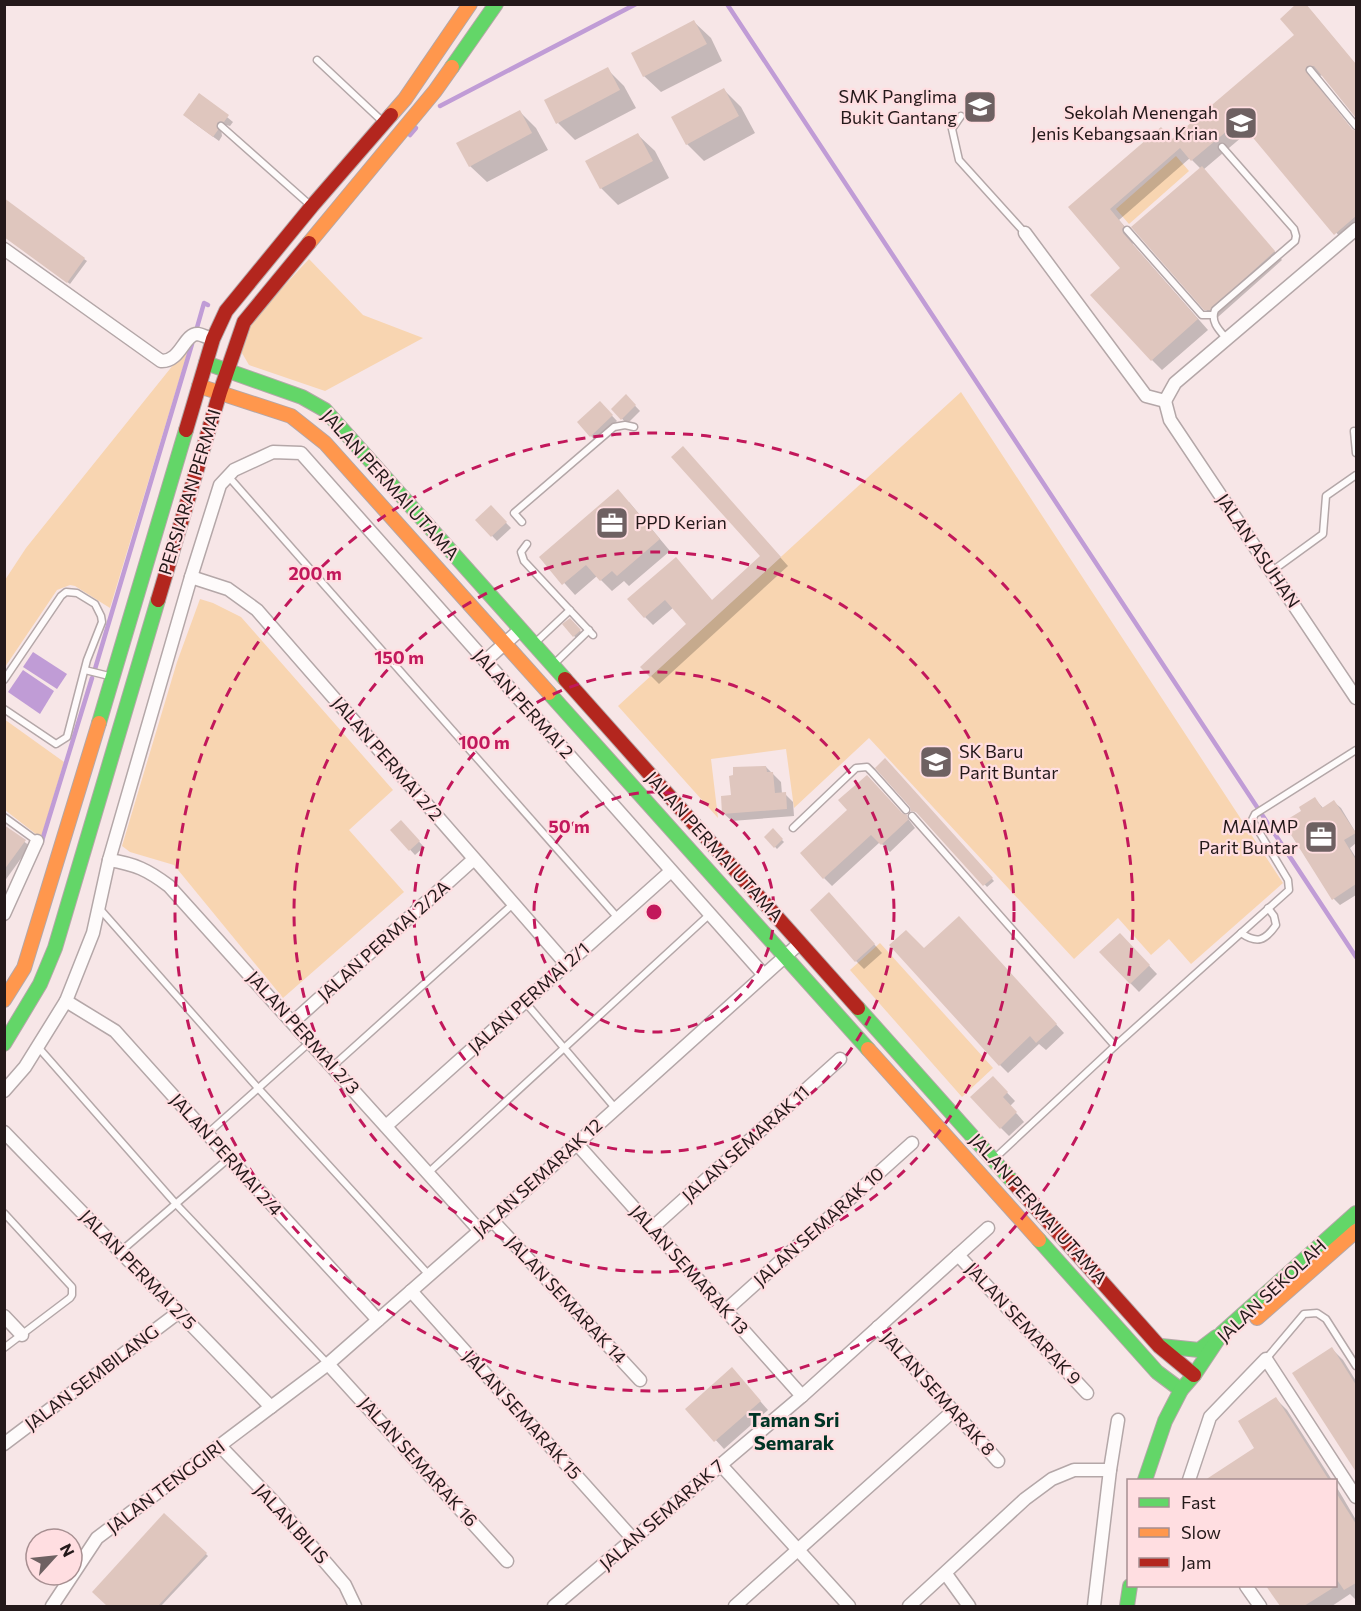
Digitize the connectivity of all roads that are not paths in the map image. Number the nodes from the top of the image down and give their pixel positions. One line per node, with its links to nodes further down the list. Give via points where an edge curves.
1 (470, 4): 6 (street, PERSIARAN PERMAI, via 405,99)
2 (496, 4): 19 (street, PERSIARAN PERMAI, via 435,91 243,322)
3 (317, 60): 6 (lane)
4 (1310, 70): 8 (lane)
5 (961, 116): 13 (lane, via 952,129 959,160)
6 (384, 122): 10 (street, PERSIARAN PERMAI)
7 (221, 126): 10 (lane)
8 (1356, 126)
9 (1222, 147): 15 (lane, via 1296,236)
10 (312, 206): 16 (street, PERSIARAN PERMAI, via 225,311)
11 (1356, 229): 17 (street)
12 (1127, 230): 15 (lane, via 1202,315)
13 (1025, 234): 22 (street, via 1146,396)
14 (4, 249): 16 (street, via 83,300 161,361 175,357 192,336)
15 (1213, 315): 17 (lane)
16 (213, 339): 18 (street, PERSIARAN PERMAI)
17 (1227, 339): 22 (street, via 1175,382)
18 (206, 363): 19 (street, JALAN PERMAI UTAMA); 20 (street, PERSIARAN PERMAI)
19 (227, 370): 21 (street, PERSIARAN PERMAI); 33 (street, JALAN PERMAI UTAMA, via 302,397 325,410)
20 (199, 386): 21 (street, JALAN PERMAI UTAMA); 39 (street, PERSIARAN PERMAI)
21 (220, 392): 34 (street, JALAN PERMAI UTAMA, via 291,416 324,443); 68 (street, PERSIARAN PERMAI, via 55,948 40,984)
22 (1165, 401): 30 (street, JALAN ASUHAN, via 1170,420)
23 (634, 427): 28 (lane, via 614,427 514,513)
24 (1354, 431): 25 (lane)
25 (1356, 453)
26 (1356, 475): 30 (lane, via 1326,496 1323,534)
27 (228, 476): 31 (street, via 220,485); 36 (street, JALAN PERMAI 2, via 273,452 300,453); 57 (lane)
28 (522, 522)
29 (527, 544): 32 (lane, via 521,552 524,561)
30 (1271, 572): 41 (street, JALAN ASUHAN)
31 (191, 577): 49 (street, JALAN PERMAI 2/2, via 228,589 257,610); 50 (street)
32 (570, 609): 35 (lane); 37 (lane, via 591,632)
33 (520, 630): 34 (street); 35 (street, JALAN PERMAI UTAMA)
34 (505, 644): 36 (street); 60 (street, JALAN PERMAI UTAMA)
35 (534, 645): 37 (street, JALAN PERMAI UTAMA)
36 (485, 661): 51 (street, JALAN PERMAI 2)
37 (552, 666): 59 (street, JALAN PERMAI UTAMA)
38 (85, 670): 39 (lane); 40 (lane, via 101,616 95,604 77,593 66,592); 42 (lane, via 67,737 61,742 56,744)
39 (112, 677): 63 (street, PERSIARAN PERMAI, via 24,968)
40 (4, 680)
41 (1356, 698)
42 (4, 709)
43 (1356, 750): 54 (lane, via 1255,814 1254,826 1288,880 1289,890)
44 (906, 810): 47 (lane, via 867,767 861,766)
45 (912, 816): 69 (lane)
46 (4, 817): 48 (lane)
47 (793, 828)
48 (37, 841): 55 (street)
49 (474, 859): 52 (street, JALAN PERMAI 2/2); 66 (street, JALAN PERMAI 2/2A)
50 (109, 860): 53 (street); 66 (street, JALAN PERMAI 2/3, via 152,872 169,886)
51 (671, 871): 56 (street, JALAN PERMAI 2); 57 (street, JALAN PERMAI 2/1)
52 (514, 904): 61 (street, JALAN PERMAI 2/2); 73 (lane)
53 (99, 908): 64 (street); 74 (lane)
54 (1268, 908): 58 (lane); 58 (lane, via 1276,925 1270,934 1251,939)
55 (5, 912)
56 (710, 914): 62 (street, JALAN PERMAI 2); 71 (lane)
57 (618, 919): 61 (street, JALAN PERMAI 2/1)
58 (1241, 933): 69 (lane)
59 (800, 943): 60 (street, JALAN SEMARAK 12); 83 (street, JALAN PERMAI UTAMA)
60 (784, 957): 62 (street, JALAN SEMARAK 12); 85 (street, JALAN PERMAI UTAMA)
61 (567, 964): 65 (street, JALAN PERMAI 2/1)
62 (764, 975): 76 (street, JALAN SEMARAK 12)
63 (4, 1000)
64 (66, 1001): 70 (street); 79 (street, JALAN PERMAI 2/4, via 115,1031)
65 (525, 1002): 71 (lane); 77 (street, JALAN PERMAI 2/1)
66 (293, 1022): 67 (street, JALAN PERMAI 2/3)
67 (311, 1042): 73 (street, JALAN PERMAI 2/3); 74 (lane)
68 (4, 1044)
69 (1115, 1046): 83 (lane)
70 (37, 1047): 75 (street); 86 (lane)
71 (565, 1049): 76 (lane); 84 (lane)
72 (840, 1059): 90 (street, JALAN SEMARAK 11)
73 (333, 1066): 77 (street, JALAN PERMAI 2/3)
74 (258, 1088): 79 (lane); 96 (lane)
75 (4, 1090)
76 (616, 1109): 81 (street, JALAN SEMARAK 12)
77 (386, 1126): 84 (street, JALAN PERMAI 2/3)
78 (4, 1132): 94 (street, JALAN PERMAI 2/5)
79 (207, 1134): 82 (street, JALAN PERMAI 2/4)
80 (912, 1143): 98 (street, JALAN SEMARAK 10)
81 (577, 1144): 89 (street, JALAN SEMARAK 12); 90 (street, JALAN SEMARAK 13)
82 (229, 1158): 86 (lane); 101 (street, JALAN PERMAI 2/4)
83 (993, 1160): 85 (lane); 105 (street, JALAN PERMAI UTAMA)
84 (428, 1173): 92 (street, JALAN PERMAI 2/3)
85 (978, 1173): 112 (street, JALAN PERMAI UTAMA, via 1157,1372)
86 (176, 1204): 94 (lane); 108 (lane)
87 (4, 1213): 104 (lane, via 73,1291 70,1298)
88 (1356, 1213): 103 (street, JALAN SEKOLAH)
89 (492, 1220): 92 (street, JALAN SEMARAK 12); 111 (street, JALAN SEMARAK 14)
90 (652, 1228): 98 (street, JALAN SEMARAK 13)
91 (988, 1228): 95 (street, JALAN SEMARAK 7)
92 (480, 1231): 96 (street, JALAN SEMARAK 12)
93 (1356, 1231): 110 (street, JALAN SEKOLAH)
94 (120, 1252): 99 (street, JALAN PERMAI 2/5)
95 (958, 1255): 102 (street, JALAN SEMARAK 7); 113 (street, JALAN SEMARAK 9)
96 (429, 1275): 97 (street, JALAN SEMARAK 12)
97 (411, 1292): 101 (street, JALAN SEMARAK 12); 126 (street, JALAN SEMARAK 15)
98 (726, 1311): 114 (street, JALAN SEMARAK 13)
99 (179, 1312): 115 (street, JALAN PERMAI 2/5); 118 (street, JALAN SEMBILANG)
100 (4, 1316): 104 (street)
101 (378, 1320): 108 (street, JALAN SEMARAK 12)
102 (878, 1327): 114 (street, JALAN SEMARAK 7); 116 (street, JALAN SEMARAK 8)
103 (1222, 1333): 105 (street, via 1199,1350); 110 (street, JALAN SEKOLAH)
104 (22, 1335): 106 (lane)
105 (1160, 1346): 110 (street, JALAN PERMAI UTAMA)
106 (4, 1348)
107 (1266, 1359): 109 (lane, via 1304,1314 1317,1313 1326,1319); 124 (street, via 1210,1417); 125 (street)
108 (328, 1364): 115 (street, JALAN SEMARAK 12); 128 (street, JALAN SEMARAK 16)
109 (1356, 1366)
110 (1194, 1375): 112 (street, JALAN SEKOLAH)
111 (640, 1380)
112 (1181, 1390): 123 (street, JALAN SEKOLAH, via 1165,1421)
113 (1087, 1394)
114 (802, 1396): 121 (street, JALAN SEMARAK 7)
115 (271, 1407): 119 (street, JALAN TENGGIRI)
116 (953, 1411): 120 (street, JALAN SEMARAK 8); 127 (street)
117 (1118, 1420): 122 (street)
118 (4, 1444)
119 (220, 1446): 132 (street, JALAN TENGGIRI, via 97,1538); 133 (street, JALAN BILIS, via 345,1585)
120 (998, 1461)
121 (720, 1464): 126 (street, JALAN SEMARAK 7); 127 (street)
122 (1110, 1470): 129 (street, via 1074,1470 1052,1479 1025,1499); 139 (street)
123 (1145, 1479)
124 (1189, 1479)
125 (1356, 1497)
126 (633, 1539): 134 (street, JALAN SEMARAK 7)
127 (798, 1550): 135 (street); 136 (street)
128 (507, 1561)
129 (946, 1574): 137 (street); 138 (street)
130 (1130, 1587): 140 (street)
131 (1247, 1587): 141 (street)
132 (52, 1606)
133 (355, 1606)
134 (554, 1606)
135 (735, 1606)
136 (849, 1606)
137 (909, 1606)
138 (969, 1606)
139 (1095, 1606)
140 (1127, 1606)
141 (1260, 1606)

